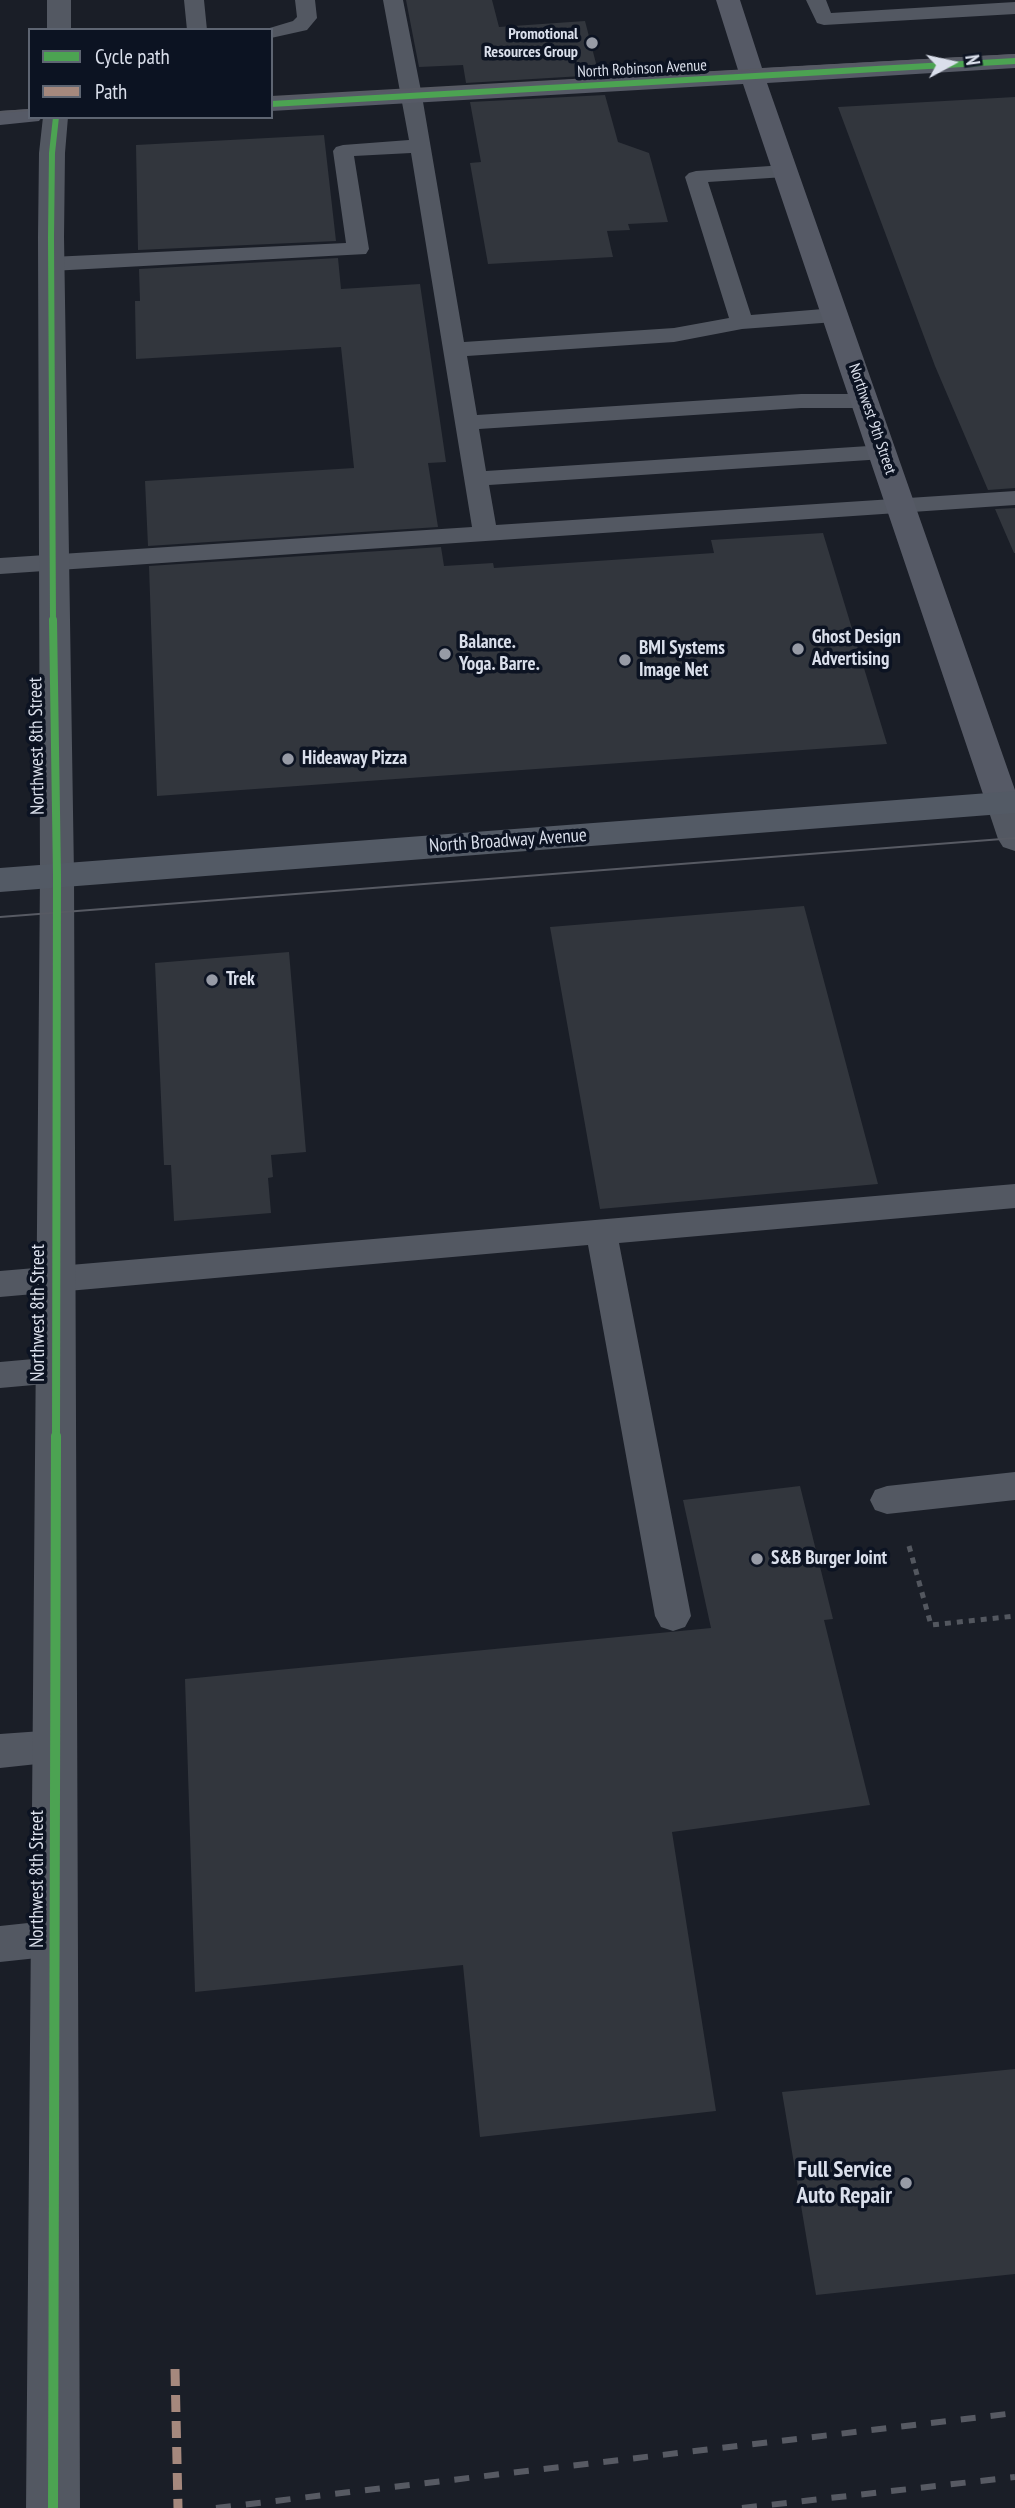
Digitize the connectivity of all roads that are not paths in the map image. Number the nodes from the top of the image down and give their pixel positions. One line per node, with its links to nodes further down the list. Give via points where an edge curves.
1 (59, 0): 8 (street)
2 (194, 0): 9 (lane)
3 (305, 0): 10 (lane, via 307,18 300,26)
4 (393, 0): 13 (lane)
5 (728, 0): 12 (street, Northwest 9th Street)
6 (816, 0): 7 (lane, via 824,19)
7 (1015, 8)
8 (60, 28)
9 (197, 28)
10 (273, 32)
11 (1015, 61): 12 (street, North Robinson Avenue)
12 (753, 76): 13 (street, North Robinson Avenue); 19 (street, Northwest 9th Street)
13 (412, 96): 14 (street, North Robinson Avenue); 18 (lane)
14 (273, 104)
15 (28, 116): 16 (street)
16 (0, 118)
17 (56, 119): 20 (street, Northwest 8th Street)
18 (420, 146): 20 (lane, via 342,151 358,249); 23 (lane)
19 (785, 171): 21 (street, Northwest 9th Street); 22 (lane, via 696,177)
20 (51, 264): 31 (street, Northwest 8th Street)
21 (835, 315): 22 (lane); 24 (street, Northwest 9th Street)
22 (742, 322): 23 (lane, via 674,335)
23 (454, 350): 25 (lane)
24 (866, 401): 25 (lane, via 801,401); 26 (street, Northwest 9th Street)
25 (467, 423): 27 (lane)
26 (884, 452): 27 (lane); 29 (street, Northwest 9th Street)
27 (476, 479): 30 (lane)
28 (1015, 498): 29 (lane)
29 (902, 506): 30 (lane); 33 (street, Northwest 9th Street)
30 (485, 534): 31 (lane)
31 (52, 562): 32 (lane); 35 (street, Northwest 8th Street)
32 (0, 566)
33 (1009, 803): 34 (street, Northwest 9th Street); 35 (main road, North Broadway Avenue)
34 (1015, 839)
35 (57, 876): 36 (main road, North Broadway Avenue); 39 (street, Northwest 8th Street)
36 (0, 880)
37 (1015, 1196): 38 (lane)
38 (601, 1231): 39 (lane); 45 (lane)
39 (56, 1279): 40 (lane); 41 (street, Northwest 8th Street)
40 (0, 1284)
41 (56, 1370): 42 (lane); 46 (street, Northwest 8th Street)
42 (0, 1375)
43 (1015, 1486): 44 (lane)
44 (887, 1500)
45 (673, 1616)
46 (56, 1746): 47 (lane); 48 (street, Northwest 8th Street)
47 (0, 1751)
48 (56, 1938): 49 (lane); 50 (street, Northwest 8th Street)
49 (0, 1944)
50 (53, 2508)

